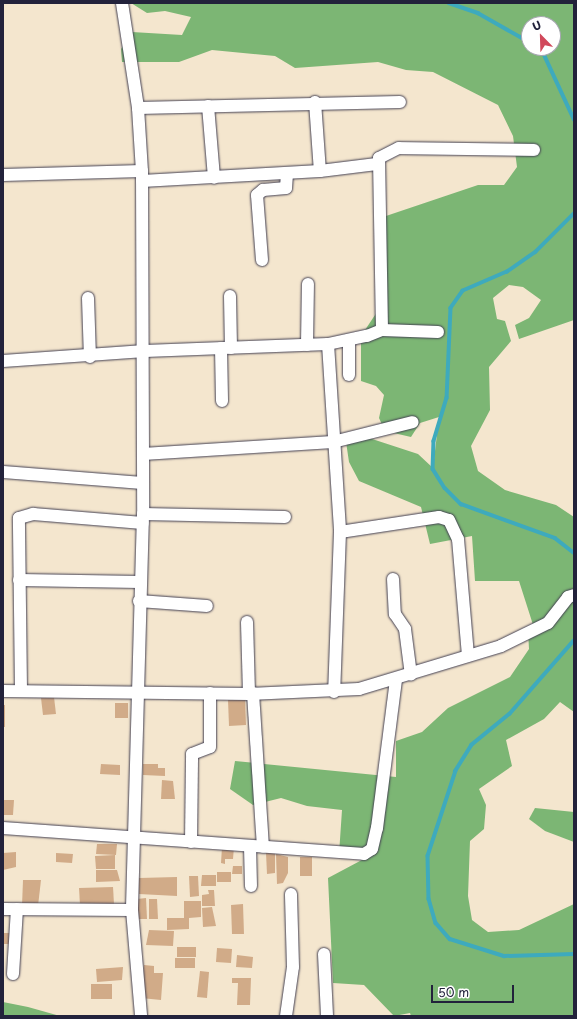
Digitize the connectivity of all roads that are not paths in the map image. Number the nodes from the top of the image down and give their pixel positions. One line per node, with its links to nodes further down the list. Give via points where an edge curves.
1 (122, 3): 5 (street)
2 (315, 102): 3 (street); 4 (street); 8 (street)
3 (400, 102)
4 (208, 106): 5 (street); 12 (street)
5 (138, 108): 11 (street)
6 (534, 150): 7 (street, via 399,148 382,155)
7 (377, 164): 8 (street); 17 (street)
8 (320, 171): 9 (street)
9 (287, 174): 12 (street); 13 (street, via 286,188 264,190 257,195)
10 (3, 176): 11 (street)
11 (142, 176): 12 (street); 23 (street)
12 (214, 178)
13 (262, 260)
14 (308, 284): 20 (street)
15 (230, 296): 22 (street)
16 (88, 298): 24 (street)
17 (382, 330): 18 (street); 19 (street)
18 (438, 332)
19 (349, 341): 21 (street); 26 (street)
20 (307, 344): 21 (street); 22 (street)
21 (328, 344): 29 (street)
22 (226, 348): 23 (street); 27 (street)
23 (145, 351): 24 (street); 30 (street)
24 (90, 357): 25 (street)
25 (3, 361)
26 (349, 375)
27 (222, 401)
28 (413, 422): 29 (street)
29 (333, 442): 30 (street); 35 (street)
30 (143, 454): 32 (street)
31 (3, 472): 32 (street)
32 (143, 483): 34 (street)
33 (285, 517): 34 (street)
34 (143, 518): 37 (street, via 24,514 19,518 18,527); 38 (street)
35 (340, 532): 43 (street, via 439,517 449,520 458,539); 48 (street)
36 (393, 579): 44 (street, via 395,614 405,628)
37 (19, 580): 38 (street); 47 (street)
38 (140, 582): 40 (street)
39 (574, 595): 43 (street, via 568,597 548,623 535,631)
40 (139, 600): 41 (street); 49 (street)
41 (207, 606)
42 (247, 622): 51 (street)
43 (468, 656): 44 (street)
44 (411, 675): 45 (street)
45 (396, 680): 48 (street); 56 (street, via 372,849 356,855)
46 (3, 691): 47 (street)
47 (21, 691): 49 (street)
48 (334, 692): 51 (street)
49 (136, 693): 50 (street); 53 (street)
50 (210, 693): 51 (street); 54 (street, via 210,747 192,754)
51 (251, 694): 56 (street)
52 (3, 828): 53 (street)
53 (132, 840): 54 (street); 61 (street)
54 (191, 842): 55 (street)
55 (250, 846): 56 (street); 57 (street)
56 (263, 847)
57 (251, 886)
58 (291, 894): 65 (street, via 293,967)
59 (3, 909): 60 (street)
60 (17, 909): 61 (street); 63 (street)
61 (132, 910): 64 (street)
62 (324, 954): 66 (street)
63 (13, 974)
64 (141, 1016)
65 (286, 1016)
66 (327, 1016)

